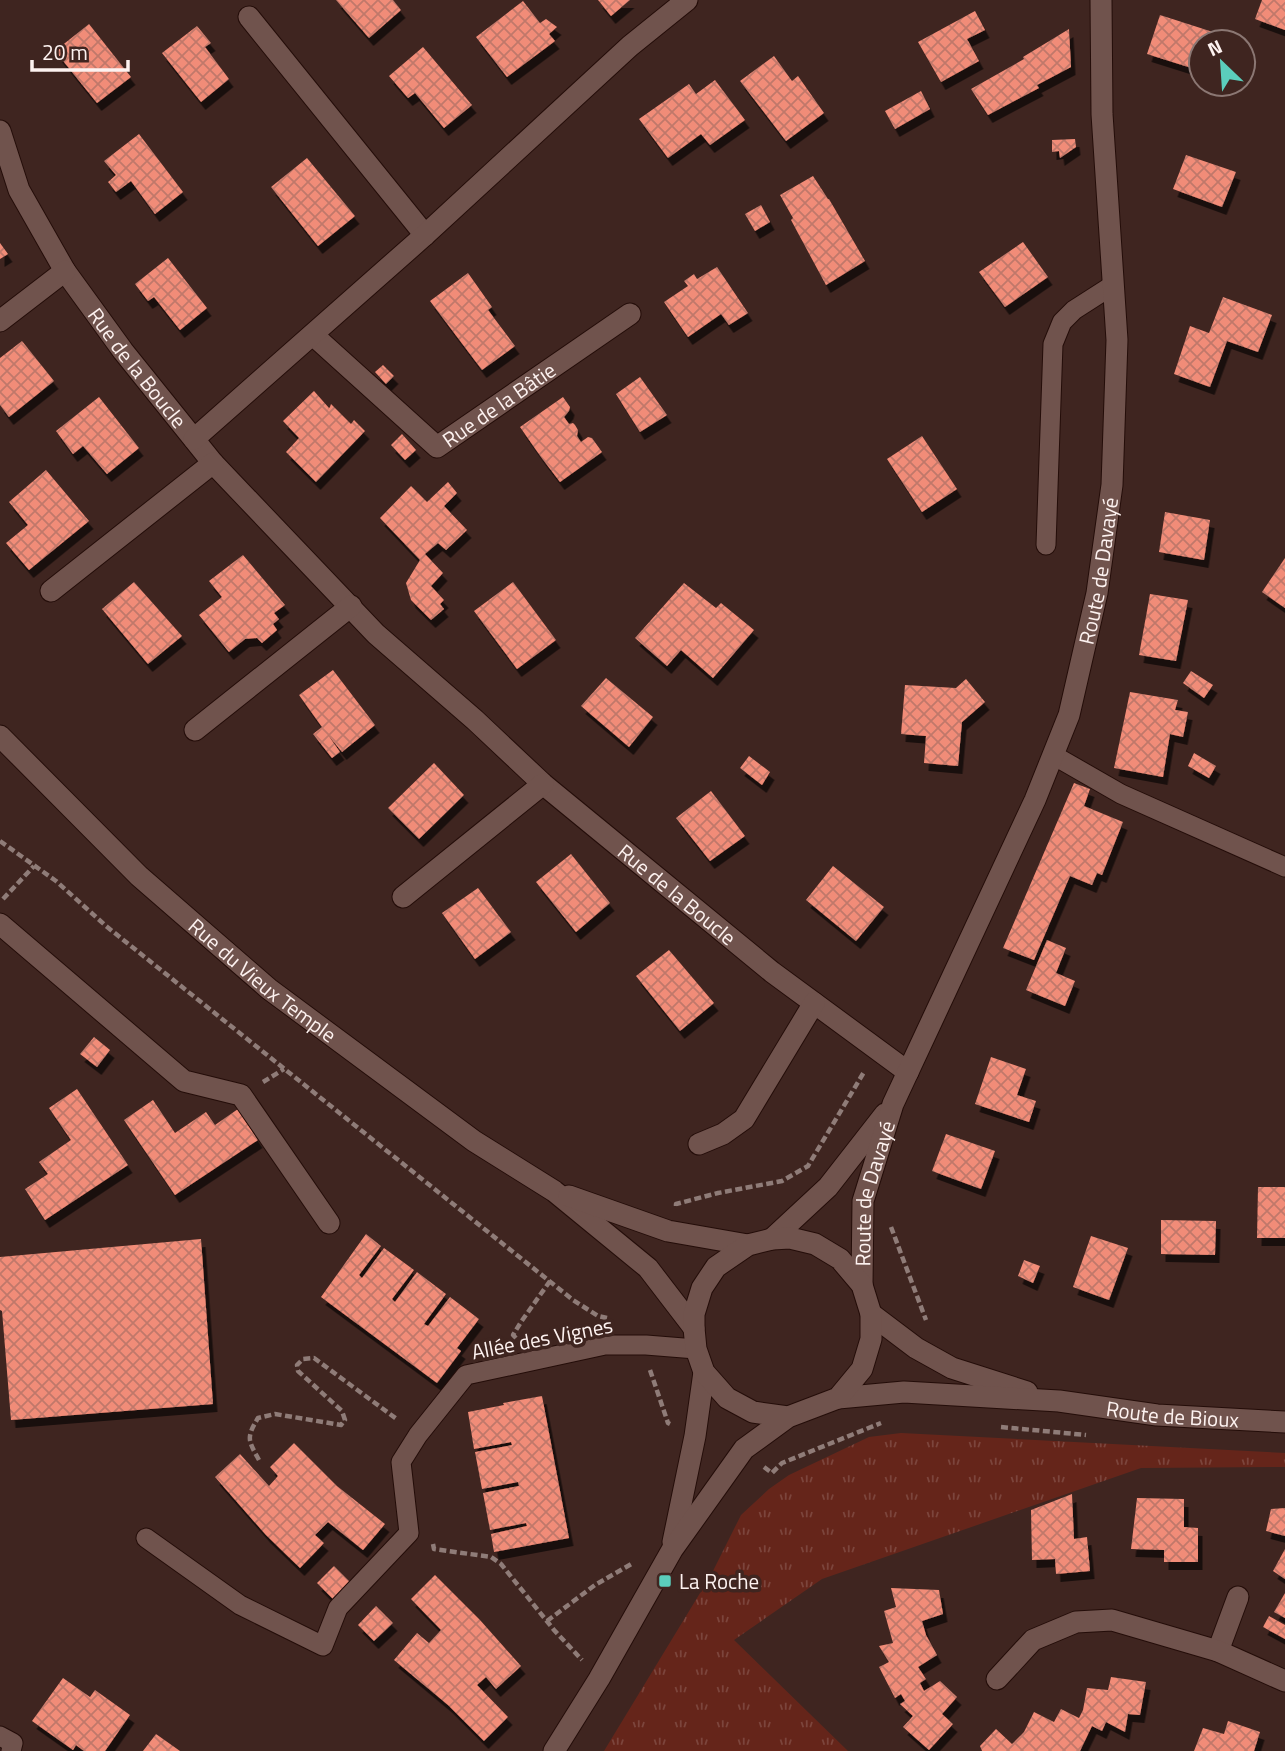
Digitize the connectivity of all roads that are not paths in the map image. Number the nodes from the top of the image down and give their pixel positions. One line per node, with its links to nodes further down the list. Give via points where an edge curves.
1 (687, 0): 5 (street, via 630,46)
2 (1101, 0): 7 (street, Route de Davayé, via 1102,114)
3 (249, 17): 5 (street)
4 (0, 131): 6 (street, Rue de la Boucle, via 19,190)
5 (425, 235): 10 (street)
6 (65, 271): 9 (street); 11 (street, Rue de la Boucle)
7 (1113, 285): 13 (lane, via 1074,310 1062,322 1053,344); 18 (street, Route de Davayé, via 1117,340 1112,485 1094,607 1069,715)
8 (630, 314): 10 (street, Rue de la Bâtie, via 437,447)
9 (0, 321)
10 (313, 335): 11 (street)
11 (194, 439): 12 (street, Rue de la Boucle)
12 (213, 463): 14 (street); 15 (street, Rue de la Boucle)
13 (1046, 545)
14 (51, 592)
15 (351, 606): 16 (street); 19 (street, Rue de la Boucle, via 376,635)
16 (195, 730)
17 (0, 736): 27 (street, Rue du Vieux Temple, via 139,876 269,989 474,1141)
18 (1053, 755): 20 (lane, via 1121,794); 24 (street, Route de Davayé)
19 (543, 784): 21 (street); 23 (street, Rue de la Boucle)
20 (1285, 867)
21 (403, 897)
22 (0, 924): 28 (street, via 184,1081 241,1095)
23 (814, 1003): 24 (street, Rue de la Boucle); 26 (street, via 744,1119 723,1135)
24 (908, 1072): 25 (street, Route de Davayé)
25 (893, 1104): 29 (street, Route de Davayé, via 828,1187); 31 (street, Route de Davayé, via 863,1201)
26 (699, 1144)
27 (554, 1191): 30 (street, Rue du Vieux Temple, via 668,1231); 33 (street, Rue du Vieux Temple, via 648,1268)
28 (329, 1223)
29 (772, 1239): 30 (street); 31 (street, via 815,1244 840,1259)
30 (748, 1245): 33 (street, via 716,1268 702,1288 694,1314)
31 (862, 1285): 32 (street)
32 (871, 1314): 35 (street, via 871,1339 862,1369); 36 (street, Route de Bioux, via 952,1368)
33 (695, 1338): 34 (street); 39 (lane, Allée des Vignes, via 605,1345 466,1375 401,1462 409,1533 338,1608 323,1646 240,1605)
34 (704, 1372): 37 (street, via 727,1398 753,1412); 40 (street)
35 (838, 1398): 36 (street, Route de Bioux, via 904,1392); 37 (street)
36 (1059, 1401): 38 (street, Route de Bioux, via 1157,1415)
37 (788, 1417): 40 (street, via 744,1449)
38 (1285, 1422)
39 (146, 1538)
40 (672, 1549): 47 (street)
41 (1238, 1597): 42 (street)
42 (1218, 1651): 43 (street, via 1112,1620 1076,1622 1033,1640); 44 (street)
43 (997, 1679)
44 (1285, 1681)
45 (0, 1736): 46 (lane, via 13,1743)
46 (11, 1751)
47 (554, 1751)

